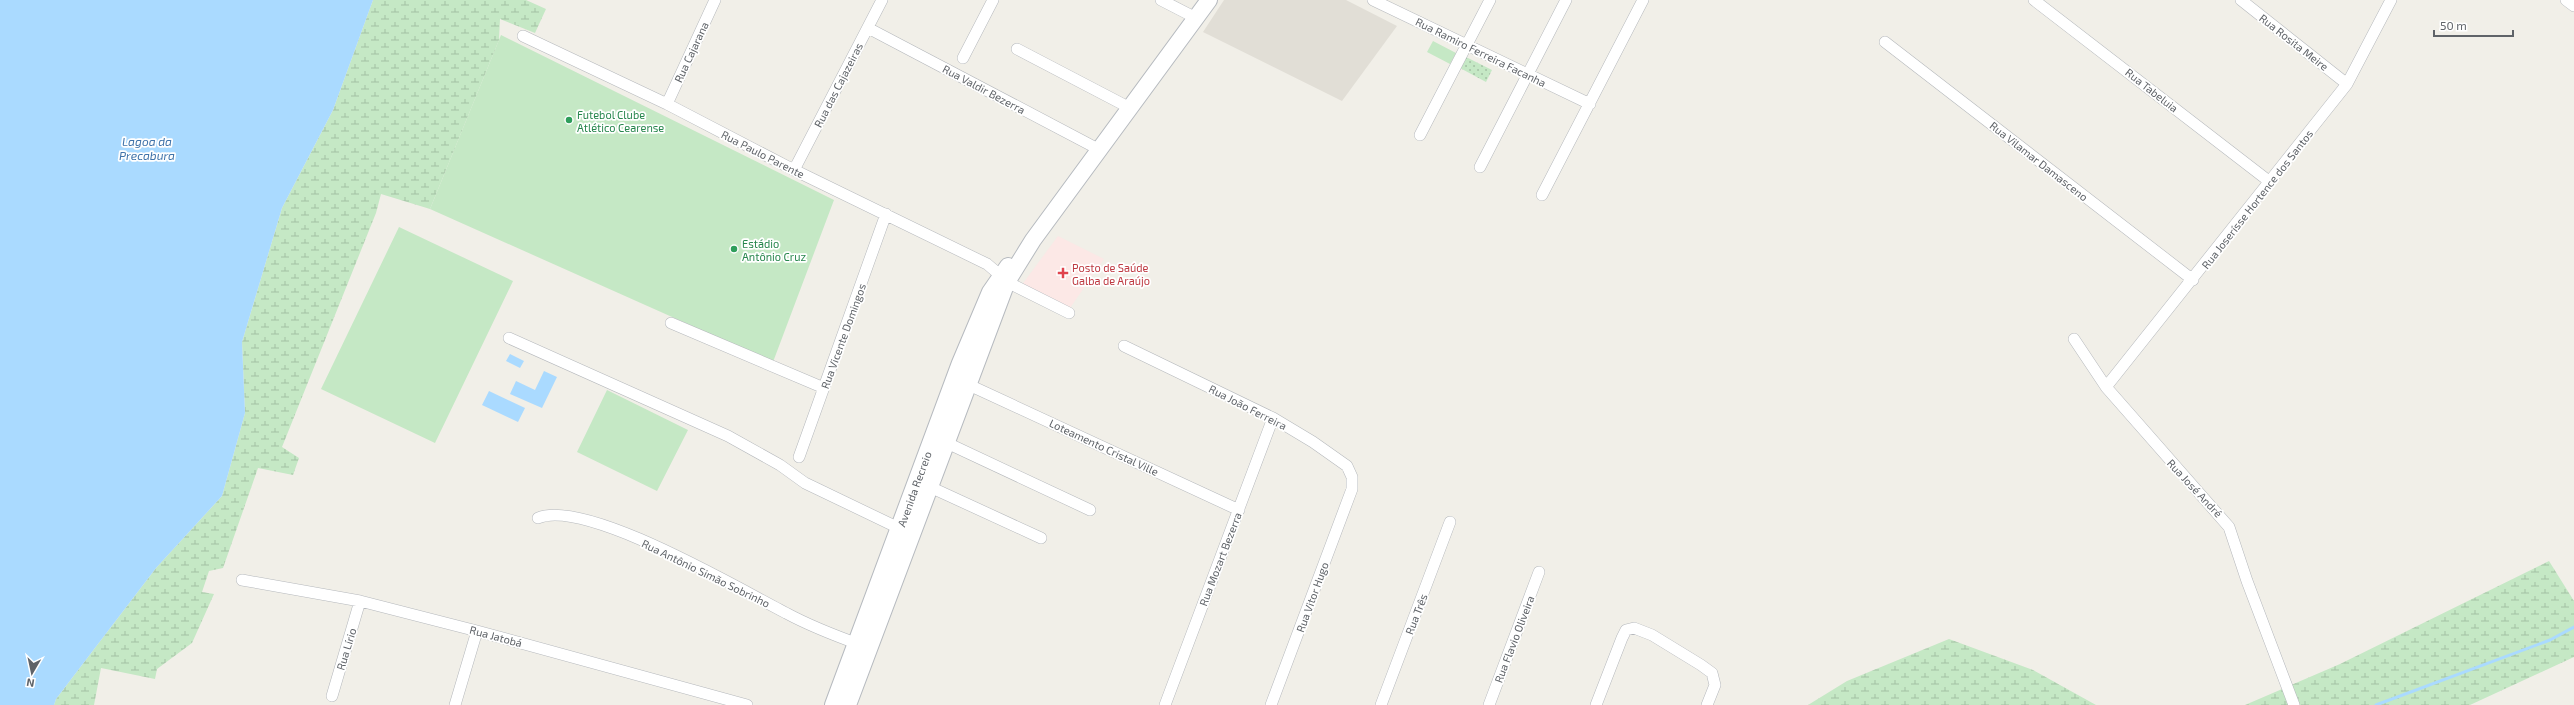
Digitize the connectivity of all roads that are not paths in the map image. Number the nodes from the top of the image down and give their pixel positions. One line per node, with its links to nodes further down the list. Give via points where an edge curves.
1 (715, 0): 24 (street, Rua Cajarana)
2 (882, 0): 16 (street, Rua das Cajazeiras)
3 (993, 0): 21 (street)
4 (1161, 0): 15 (street)
5 (1209, 0): 15 (main road)
6 (1373, 0): 19 (street, Rua Ramiro Ferreira Facanha)
7 (1490, 0): 19 (street)
8 (1566, 0): 22 (street)
9 (1643, 0): 25 (street)
10 (2034, 0): 31 (street, Rua Tabeluia)
11 (2241, 0): 23 (street, Rua Rosita Meire)
12 (2391, 0): 23 (street, Rua Joserísse Hortence dos Santos)
13 (2566, 0): 14 (street)
14 (2574, 6)
15 (1196, 18): 26 (main road)
16 (868, 28): 28 (street, Rua Valdir Bezerra); 30 (street, Rua das Cajazeiras)
17 (523, 36): 24 (street, Rua Paulo Parente)
18 (1884, 42): 35 (street, Rua Vilamar Damasceno)
19 (1466, 45): 22 (street, Rua Ramiro Ferreira Facanha); 27 (street)
20 (1017, 49): 26 (street)
21 (963, 58)
22 (1528, 75): 25 (street, Rua Ramiro Ferreira Facanha); 29 (street)
23 (2347, 84): 31 (street, Rua Joserísse Hortence dos Santos)
24 (667, 104): 30 (street, Rua Paulo Parente)
25 (1590, 104): 32 (street)
26 (1130, 108): 28 (main road)
27 (1420, 135)
28 (1100, 150): 34 (main road)
29 (1480, 167)
30 (794, 170): 33 (street, Rua Paulo Parente)
31 (2270, 182): 35 (street, Rua Joserísse Hortence dos Santos)
32 (1542, 195)
33 (886, 214): 34 (street, Rua Paulo Parente, via 987,264); 42 (street, Rua Vicente Domingos)
34 (1004, 279): 36 (street); 41 (main road, Avenida Recreio); 53 (main road, Avenida Recreio, via 990,292 960,363)
35 (2193, 280): 43 (street, Rua Joserísse Hortence dos Santos)
36 (1069, 313)
37 (671, 323): 42 (street)
38 (508, 338): 53 (street, via 728,436 775,462 805,483)
39 (2074, 339): 43 (street, Rua José André)
40 (1124, 346): 44 (street, Rua João Ferreira)
41 (969, 385): 45 (main road, Avenida Recreio); 50 (street, Loteamento Cristal Ville)
42 (824, 388): 46 (street, Rua Vicente Domingos)
43 (2106, 388): 71 (street, Rua José André, via 2229,527)
44 (1273, 418): 48 (street, Rua João Ferreira, via 1346,466 1352,477); 50 (street, Rua Mozart Bezerra)
45 (947, 443): 47 (main road, Avenida Recreio); 49 (street)
46 (799, 457)
47 (930, 487): 53 (main road, Avenida Recreio); 54 (street)
48 (1352, 489): 66 (street, Rua Vitor Hugo)
49 (1090, 510)
50 (1239, 510): 61 (street, Rua Mozart Bezerra)
51 (538, 518): 59 (street, Rua Antônio Simão Sobrinho, via 551,515 568,516 618,530 677,557 787,614)
52 (1450, 522): 67 (street, Rua Três)
53 (906, 531): 59 (main road, Avenida Recreio)
54 (1041, 538)
55 (1539, 572): 68 (street, Rua Flavio Oliveira)
56 (242, 580): 57 (street, Rua Jatobá)
57 (360, 601): 58 (street, Rua Jatobá); 60 (street, Rua Lírio)
58 (477, 631): 62 (street); 63 (street, Rua Jatobá)
59 (863, 646): 64 (main road, Avenida Recreio); 65 (main road, Avenida Recreio)
60 (332, 696)
61 (1165, 702)
62 (455, 705)
63 (747, 705)
64 (833, 705)
65 (848, 705)
66 (1271, 705)
67 (1381, 705)
68 (1489, 705)
69 (1596, 705): 70 (street, via 1622,638 1629,628 1639,629 1701,665 1715,679)
70 (1707, 705)
71 (2294, 705)

